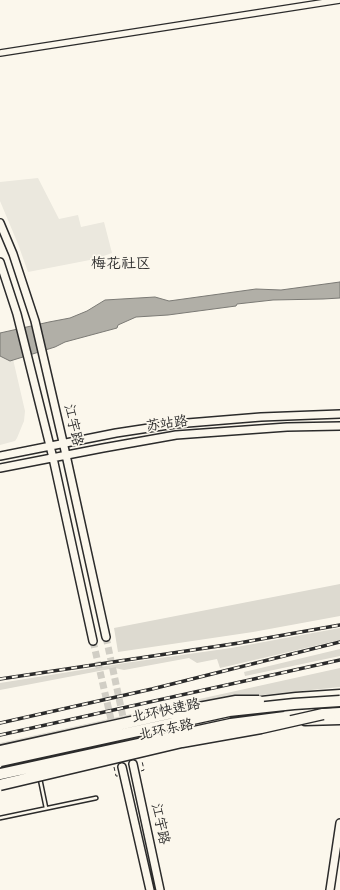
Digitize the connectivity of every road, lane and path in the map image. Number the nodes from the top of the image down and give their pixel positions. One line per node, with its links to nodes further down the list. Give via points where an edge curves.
1 (340, 0): 2 (street)
2 (0, 53)
3 (0, 223): 7 (main road, 江宇路, via 35,321)
4 (0, 262): 8 (main road, 江宇路, via 20,324)
5 (340, 414): 7 (main road, 苏站路, via 175,424)
6 (340, 426): 9 (main road, 苏站路, via 176,435)
7 (63, 443): 8 (main road, 苏站路); 9 (main road, 江宇路)
8 (50, 446): 10 (main road, 苏站路); 11 (main road, 江宇路)
9 (66, 455): 11 (main road, 苏站路); 13 (main road, 江宇路)
10 (0, 456)
11 (53, 458): 12 (main road, 苏站路); 14 (main road, 江宇路)
12 (0, 468)
13 (106, 637)
14 (93, 641)
15 (340, 694): 18 (main road); 22 (main road, 北环东路, via 228,705)
16 (323, 701): 17 (highway, 北环快速路, bridge); 22 (highway, bridge, via 236,701 153,717); 24 (highway, 北环快速路, bridge, via 229,711)
17 (340, 701)
18 (340, 705)
19 (340, 713): 20 (highway, 北环快速路)
20 (323, 714): 30 (highway, 北环快速路, bridge, via 267,718 231,724); 33 (highway, bridge, via 182,742)
21 (340, 720): 29 (main road, 北环东路, via 274,724 233,730)
22 (0, 753)
23 (140, 754): 28 (path)
24 (0, 761)
25 (112, 761): 31 (path)
26 (133, 764): 39 (main road, 江宇路)
27 (122, 767): 38 (main road, 江宇路)
28 (144, 770)
29 (38, 773): 32 (main road, 北环东路); 35 (lane)
30 (0, 774)
31 (116, 776)
32 (0, 781)
33 (0, 785)
34 (96, 798): 35 (lane)
35 (46, 808): 36 (lane)
36 (0, 818)
37 (340, 823): 40 (main road)
38 (150, 890)
39 (160, 890)
40 (330, 890)

